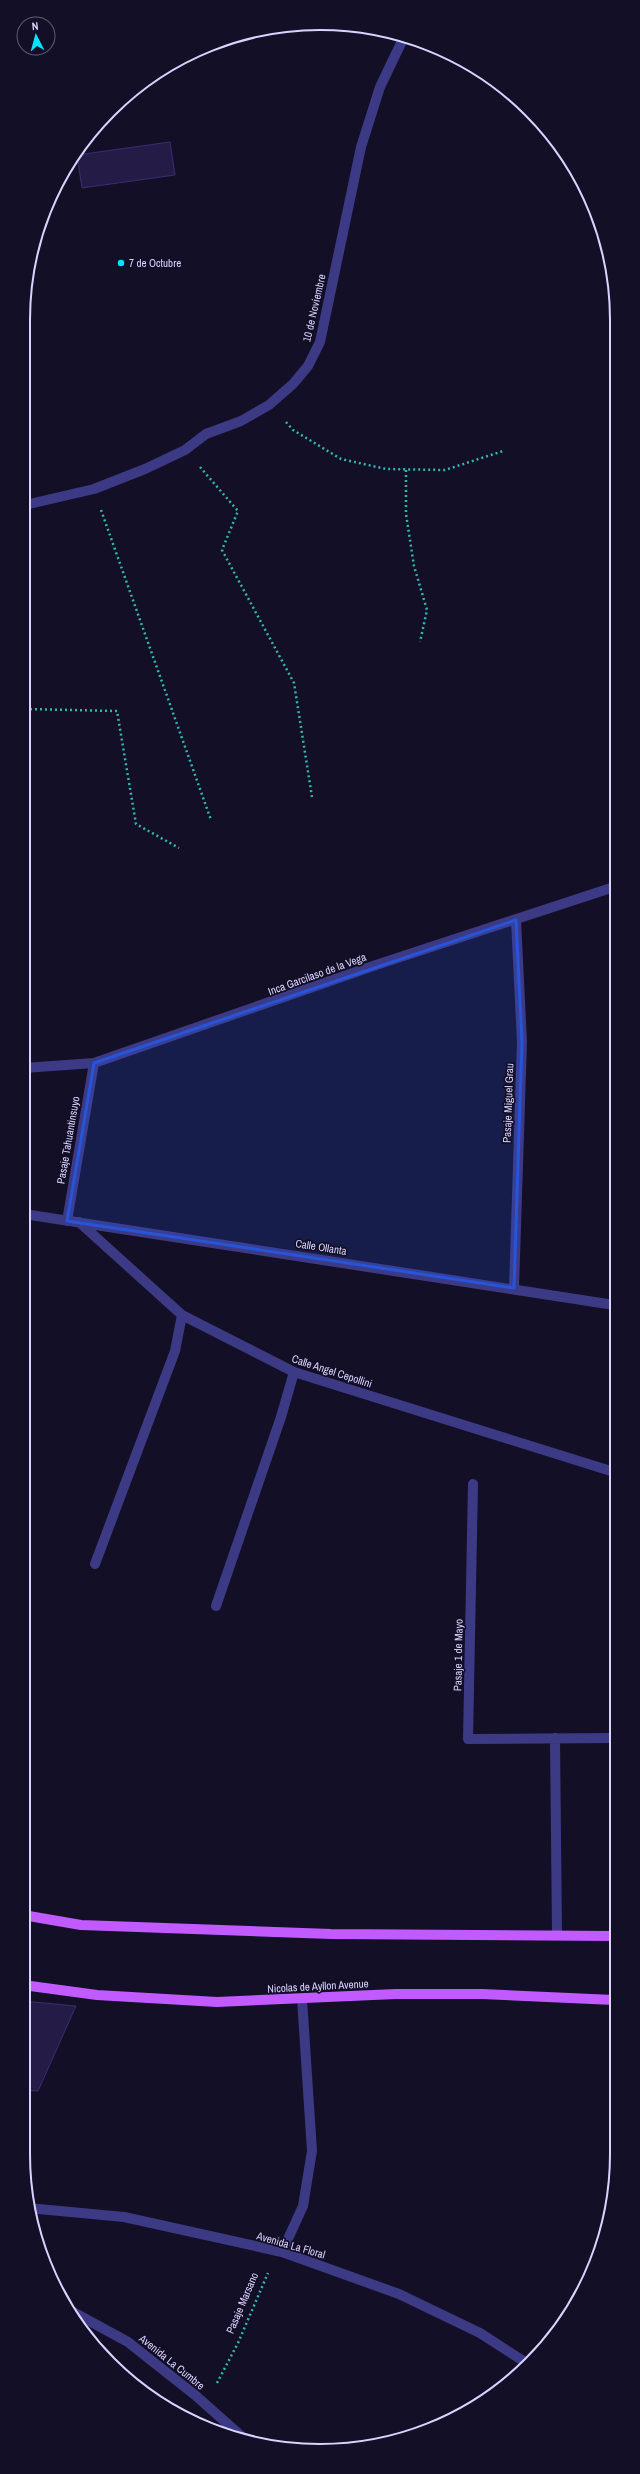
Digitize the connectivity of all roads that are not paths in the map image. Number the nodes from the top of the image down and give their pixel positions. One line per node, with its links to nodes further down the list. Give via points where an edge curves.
1 (402, 42): 2 (street, 10 de Noviembre, via 380,87 361,147 320,342 308,366 293,384 269,404 241,421 206,434 185,450 94,489)
2 (30, 503)
3 (610, 888): 4 (street, Inca Garcilaso de la Vega, via 538,910)
4 (516, 920): 5 (street, Inca Garcilaso de la Vega, via 376,965); 10 (street, Pasaje Miguel Grau, via 522,1042)
5 (94, 1063): 6 (street, Inca Garcilaso de la Vega); 8 (street, Pasaje Tahuantinsuyo)
6 (30, 1068)
7 (30, 1215): 8 (street, Calle Ollanta)
8 (66, 1220): 9 (street, Calle Ollanta)
9 (79, 1222): 10 (street, Calle Ollanta); 12 (street, Calle Angel Cepollini)
10 (514, 1288): 11 (street, Calle Ollanta)
11 (610, 1304)
12 (182, 1315): 13 (street, Calle Angel Cepollini); 16 (street, via 174,1351)
13 (294, 1372): 14 (street, Calle Angel Cepollini); 17 (street)
14 (610, 1471)
15 (473, 1484): 18 (street, Pasaje 1 de Mayo, via 468,1739)
16 (95, 1564)
17 (216, 1606)
18 (556, 1738): 19 (street, Pasaje 1 de Mayo); 21 (street)
19 (610, 1738)
20 (30, 1916): 21 (main road, via 81,1925 330,1934)
21 (557, 1934): 22 (main road)
22 (610, 1936)
23 (30, 1986): 24 (main road, Nicolas de Ayllon Avenue, via 97,1995 217,2002)
24 (302, 1999): 25 (main road, Nicolas de Ayllon Avenue, via 396,1994 482,1994); 27 (street, via 312,2151 303,2206)
25 (610, 2000)
26 (36, 2209): 27 (street, Avenida La Floral, via 124,2218)
27 (282, 2252): 29 (street, Avenida La Floral, via 399,2294 480,2333)
28 (79, 2315): 30 (street, Avenida La Cumbre, via 128,2342)
29 (523, 2361)
30 (236, 2432)

